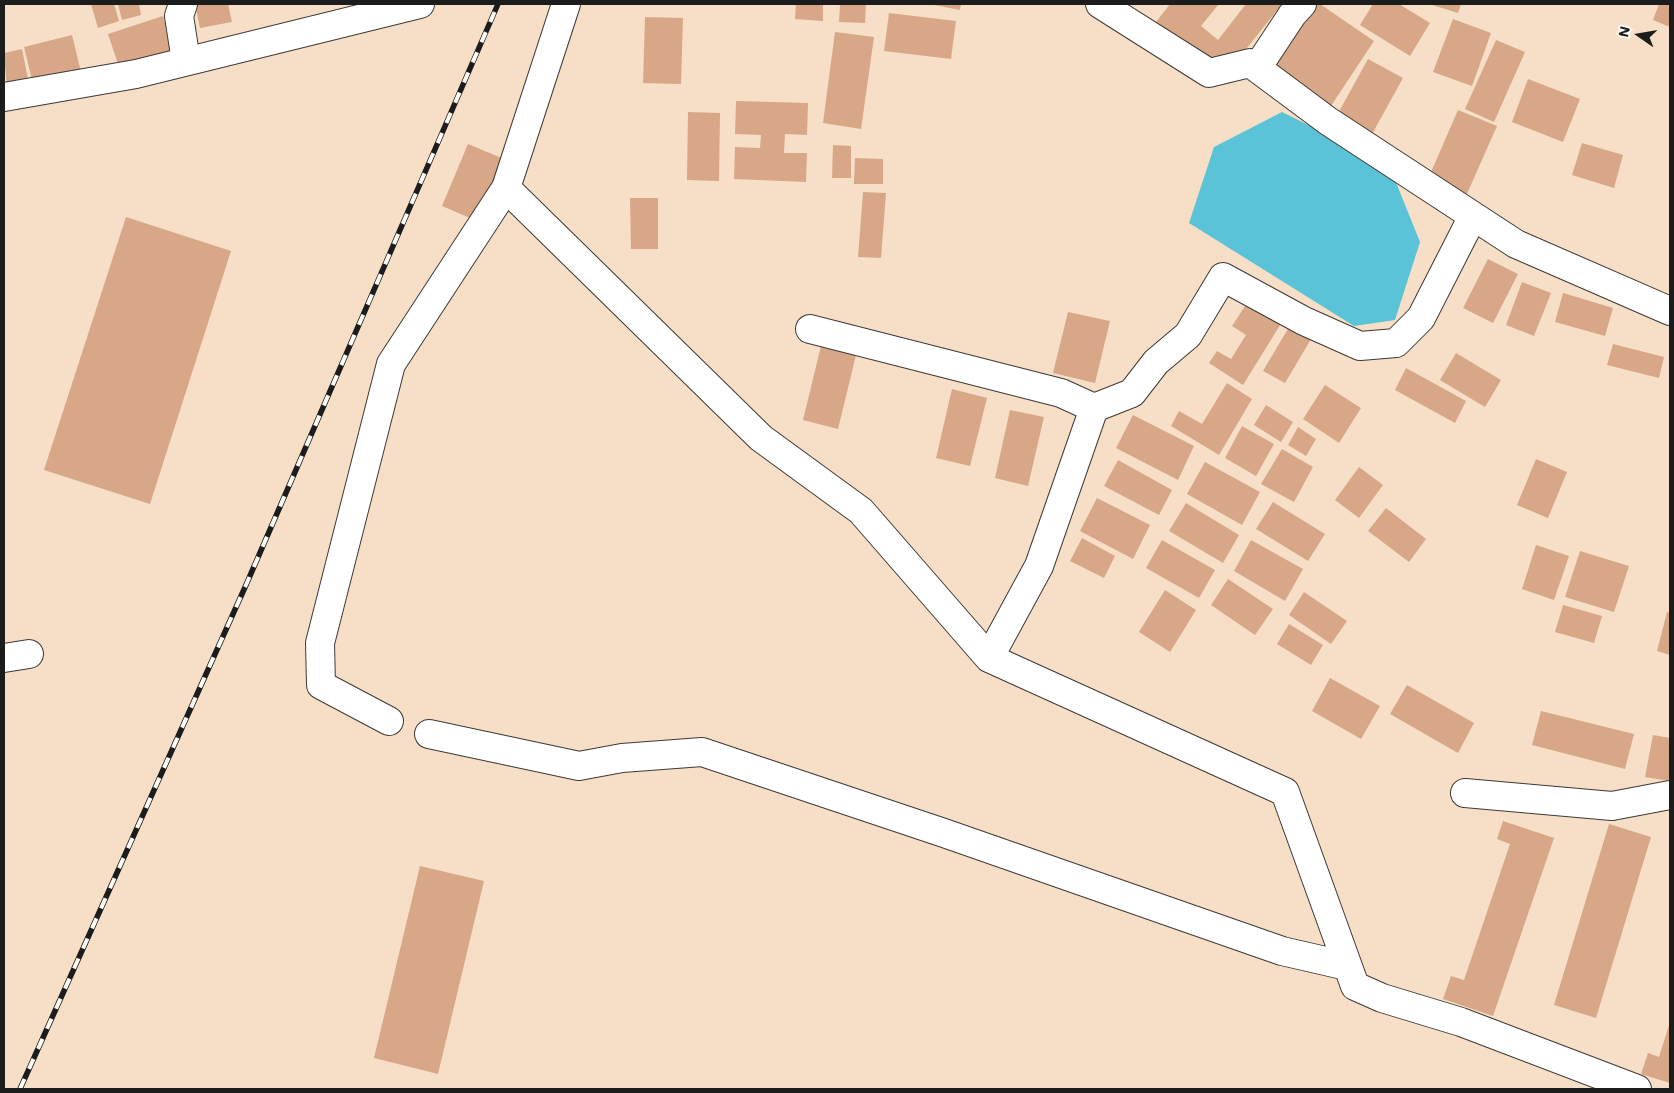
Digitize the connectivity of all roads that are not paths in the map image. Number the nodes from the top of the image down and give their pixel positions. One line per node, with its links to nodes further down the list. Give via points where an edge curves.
1 (182, 4): 6 (street, via 179,16)
2 (566, 4): 9 (street)
3 (1100, 4): 7 (street, via 1209,72 1250,63)
4 (1302, 4): 7 (street)
5 (409, 5): 6 (street)
6 (186, 62): 8 (street)
7 (1257, 68): 10 (street, via 1328,121)
8 (4, 97)
9 (506, 188): 14 (street, via 761,438 862,511); 15 (street, via 391,364 320,643 321,685)
10 (1473, 216): 11 (street, via 1516,244); 13 (street, via 1421,318 1396,343 1360,346 1304,321 1223,277 1188,335 1156,362 1132,393)
11 (1670, 311)
12 (810, 329): 13 (street, via 1061,393)
13 (1094, 408): 14 (street, via 1039,566)
14 (989, 658): 19 (street, via 1285,792)
15 (389, 720)
16 (429, 734): 19 (street, via 579,766 622,758 702,752 1282,951)
17 (1465, 793): 18 (street, via 1612,806)
18 (1670, 795)
19 (1347, 966): 20 (street, via 1355,986 1382,998 1461,1022)
20 (1638, 1089)

